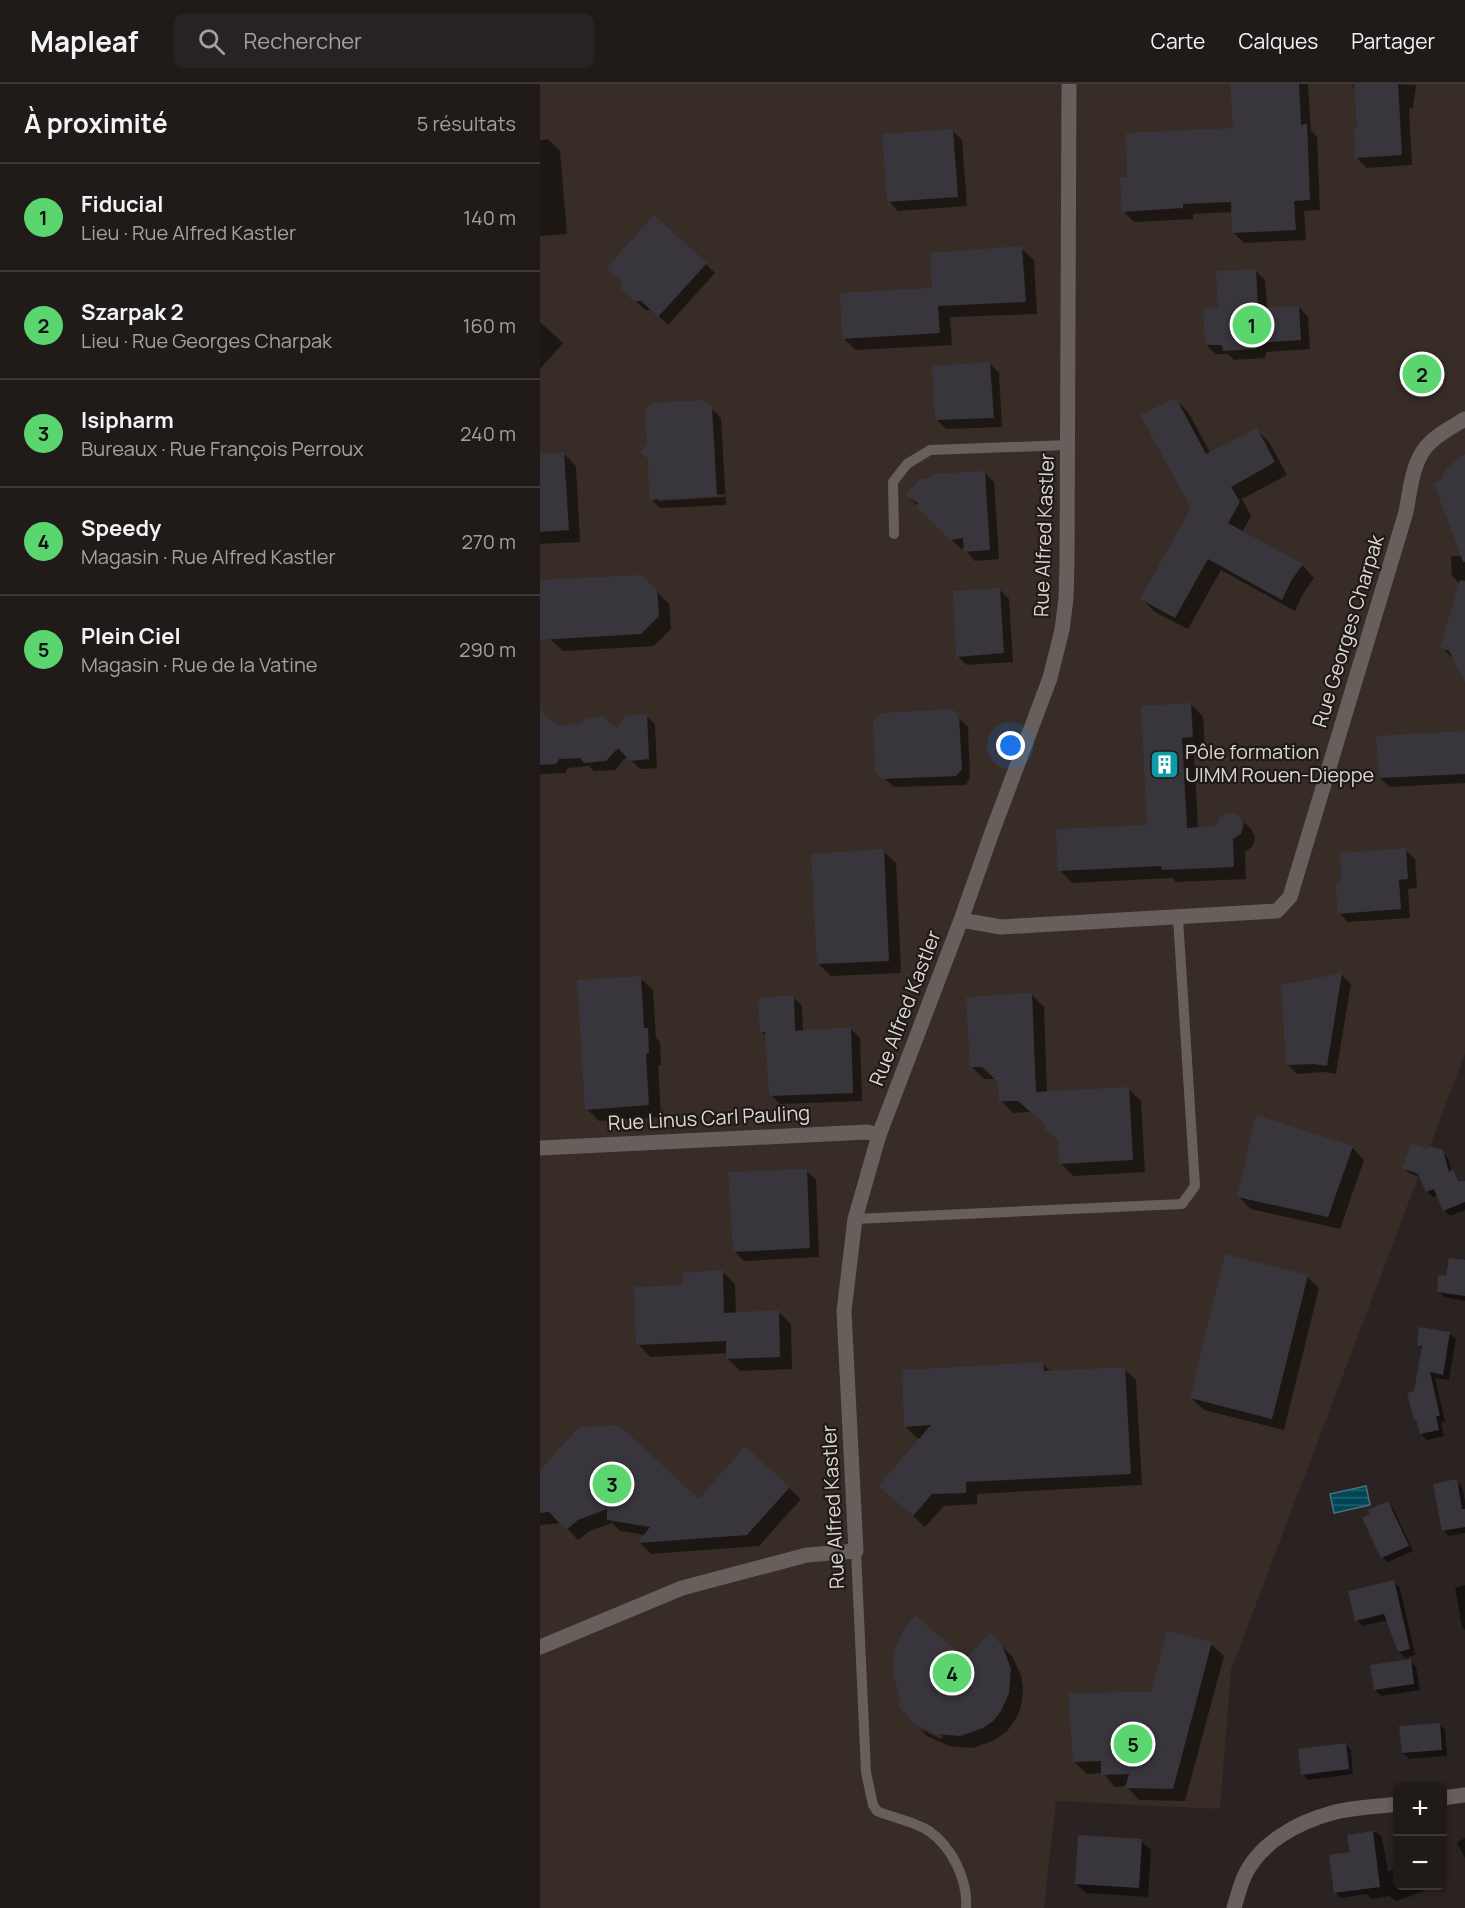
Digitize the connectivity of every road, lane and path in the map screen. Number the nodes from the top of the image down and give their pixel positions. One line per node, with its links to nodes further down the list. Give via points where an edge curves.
1 (1069, 84): 3 (street, Rue Alfred Kastler)
2 (1465, 419): 5 (street, Rue Georges Charpak, via 1426,447 1416,464 1406,512 1290,897 1277,911)
3 (1068, 445): 4 (lane, via 930,450 907,464 893,482); 6 (street, Rue Alfred Kastler, via 1062,630 1050,678)
4 (894, 534)
5 (1178, 918): 6 (street, Rue Georges Charpak, via 1001,927); 9 (lane, via 1195,1186 1182,1204)
6 (961, 920): 7 (street, Rue Alfred Kastler)
7 (879, 1134): 8 (street, Rue Linus Carl Pauling); 9 (street, Rue Alfred Kastler)
8 (540, 1148)
9 (855, 1219): 10 (street, Rue Alfred Kastler, via 844,1311)
10 (856, 1551): 11 (street, via 807,1555 682,1588); 15 (lane, Rue Alfred Kastler, via 866,1772 873,1805 877,1811 929,1831 941,1842 960,1873)
11 (540, 1647)
12 (1465, 1795): 13 (street)
13 (1447, 1797)
14 (1393, 1805): 16 (street, via 1333,1812 1296,1826 1255,1858)
15 (966, 1908)
16 (1234, 1908)

